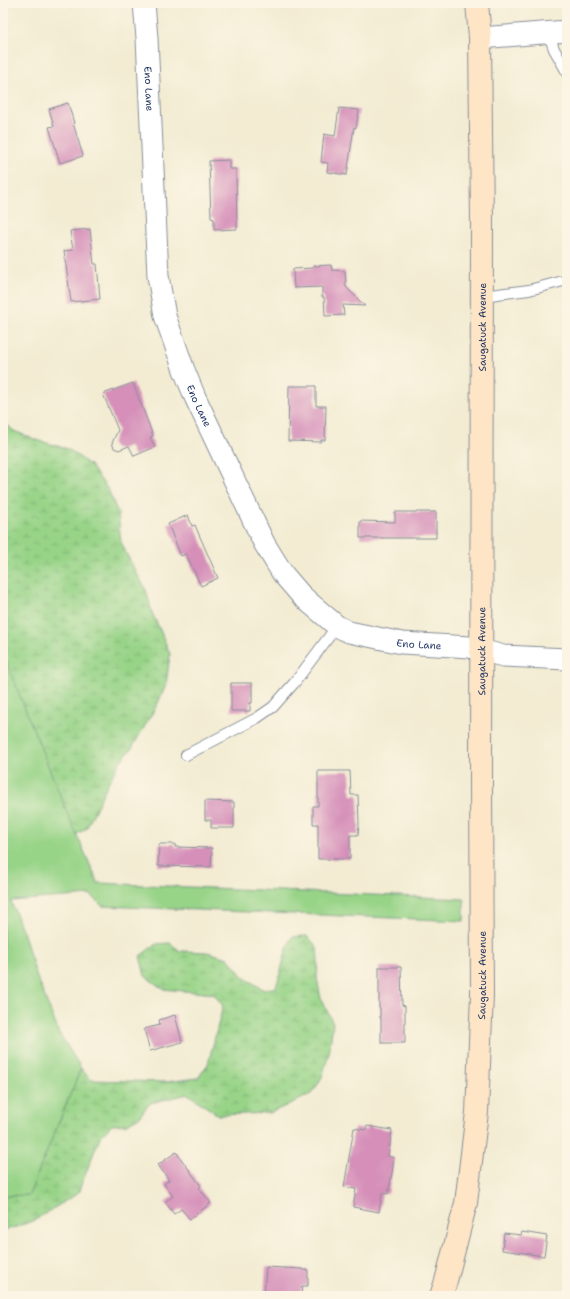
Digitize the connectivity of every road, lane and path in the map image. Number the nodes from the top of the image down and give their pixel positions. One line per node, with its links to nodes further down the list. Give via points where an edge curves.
1 (144, 3): 8 (street, Eno Lane, via 158,276 165,316 195,397 264,543 293,586)
2 (477, 3): 4 (main road, Saugatuck Avenue)
3 (557, 31): 4 (street); 5 (lane, via 554,49)
4 (480, 38): 7 (main road, Saugatuck Avenue)
5 (567, 72)
6 (567, 280): 7 (lane, via 529,290)
7 (482, 296): 9 (main road, Saugatuck Avenue)
8 (337, 626): 9 (street, Eno Lane, via 349,632 402,643); 11 (lane, via 273,707)
9 (482, 650): 10 (street, Eno Lane, via 503,656); 12 (main road, Saugatuck Avenue, via 482,995 477,1112 466,1204)
10 (567, 659)
11 (186, 755)
12 (441, 1296)

